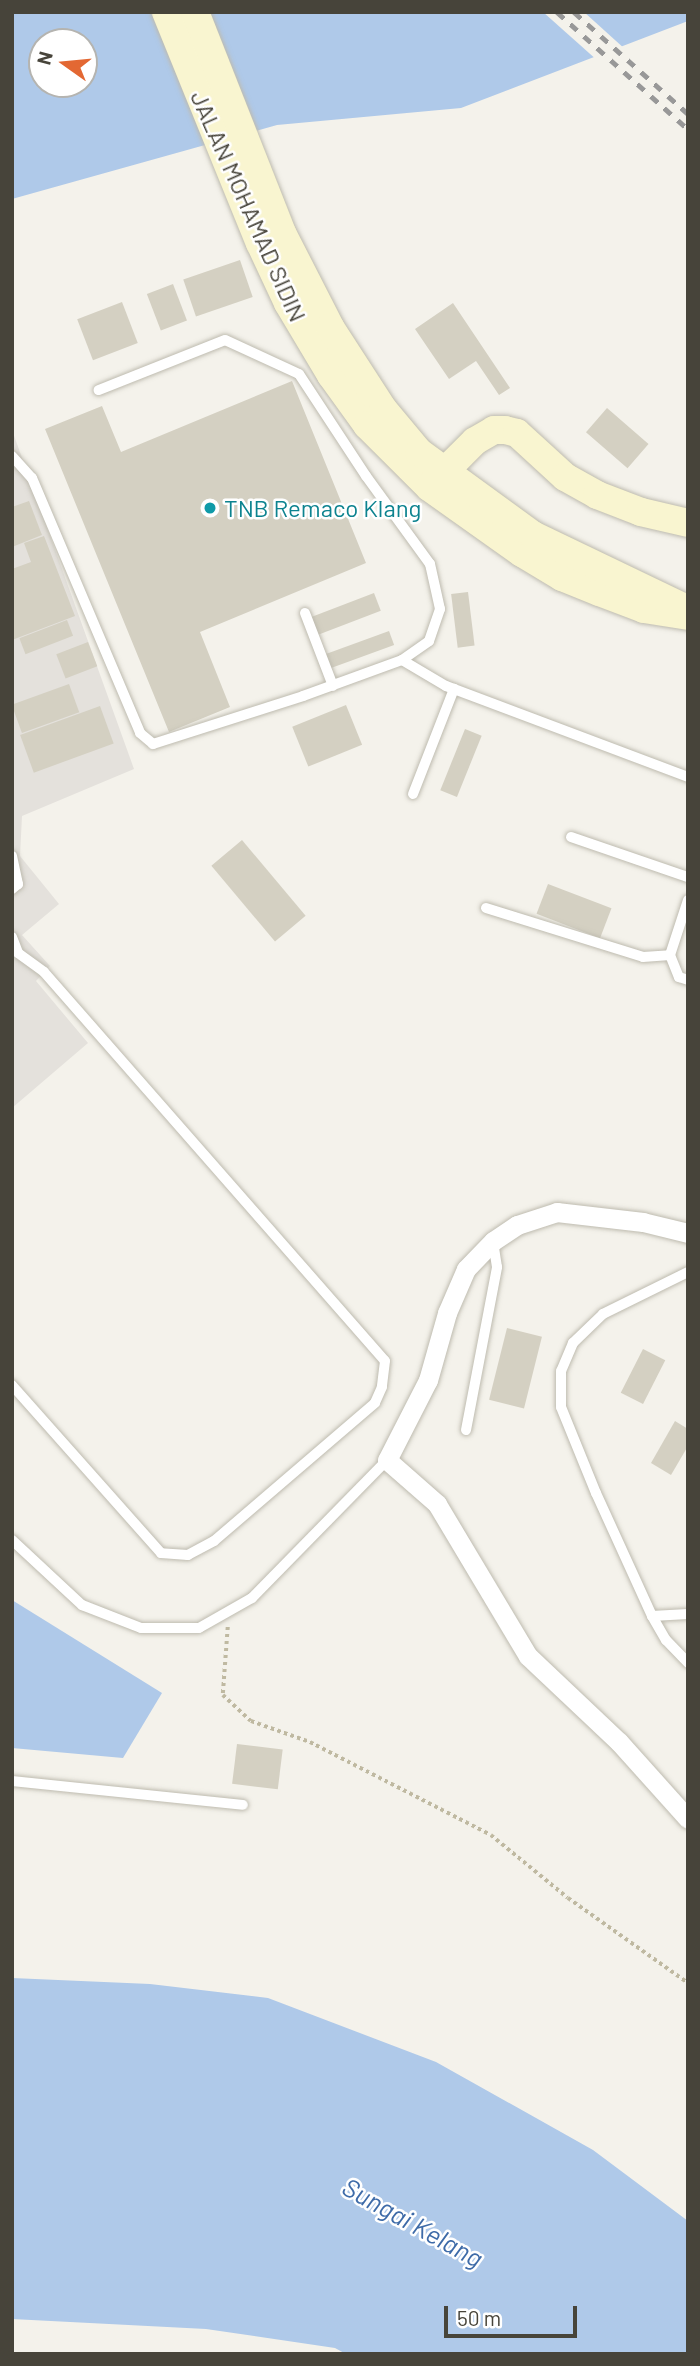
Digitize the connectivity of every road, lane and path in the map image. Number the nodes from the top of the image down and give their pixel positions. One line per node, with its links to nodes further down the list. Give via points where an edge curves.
1 (166, 12): 3 (main road, JALAN MOHAMAD SIDIN, via 260,243)
2 (195, 12): 3 (main road, JALAN MOHAMAD SIDIN, via 282,233)
3 (299, 297): 6 (main road, JALAN MOHAMAD SIDIN, via 331,375 367,425)
4 (99, 390): 11 (lane, via 225,340 299,374 430,564 440,609 429,641)
5 (12, 456): 12 (lane, via 32,478 140,733 153,744)
6 (437, 480): 7 (main road, via 475,441 494,430 505,430 517,433 565,477 597,495); 8 (main road, JALAN MOHAMAD SIDIN, via 533,535); 10 (main road, JALAN MOHAMAD SIDIN, via 489,532 562,577 644,609)
7 (688, 523)
8 (688, 609)
9 (305, 613): 12 (lane)
10 (688, 616)
11 (402, 660): 12 (lane); 13 (lane)
12 (333, 685)
13 (454, 689): 14 (lane); 15 (lane)
14 (688, 777)
15 (413, 794)
16 (571, 837): 18 (lane)
17 (12, 856): 19 (lane, via 18,884)
18 (688, 877)
19 (12, 889)
20 (688, 900): 23 (lane)
21 (486, 908): 23 (lane, via 643,957)
22 (12, 937): 28 (lane, via 18,953 44,972 385,1361 375,1403 214,1541 188,1555 161,1553)
23 (670, 955): 24 (lane, via 679,977)
24 (688, 980)
25 (688, 1233): 26 (street, via 643,1222 557,1212 517,1224)
26 (493, 1241): 29 (lane, via 497,1267); 30 (street, via 466,1269 447,1313 428,1380)
27 (688, 1272): 34 (lane, via 603,1314 573,1343 561,1371 561,1407)
28 (12, 1385)
29 (466, 1430)
30 (387, 1460): 32 (lane, via 252,1598); 38 (street, via 437,1504 528,1656 619,1742)
31 (12, 1539): 32 (lane, via 82,1605 141,1628 199,1628)
32 (229, 1611): 39 (path, via 223,1696 251,1721 310,1742 491,1835 568,1898)
33 (688, 1614): 34 (lane)
34 (652, 1616): 35 (lane)
35 (688, 1663)
36 (12, 1781): 37 (lane)
37 (243, 1805)
38 (688, 1819)
39 (688, 1983)

